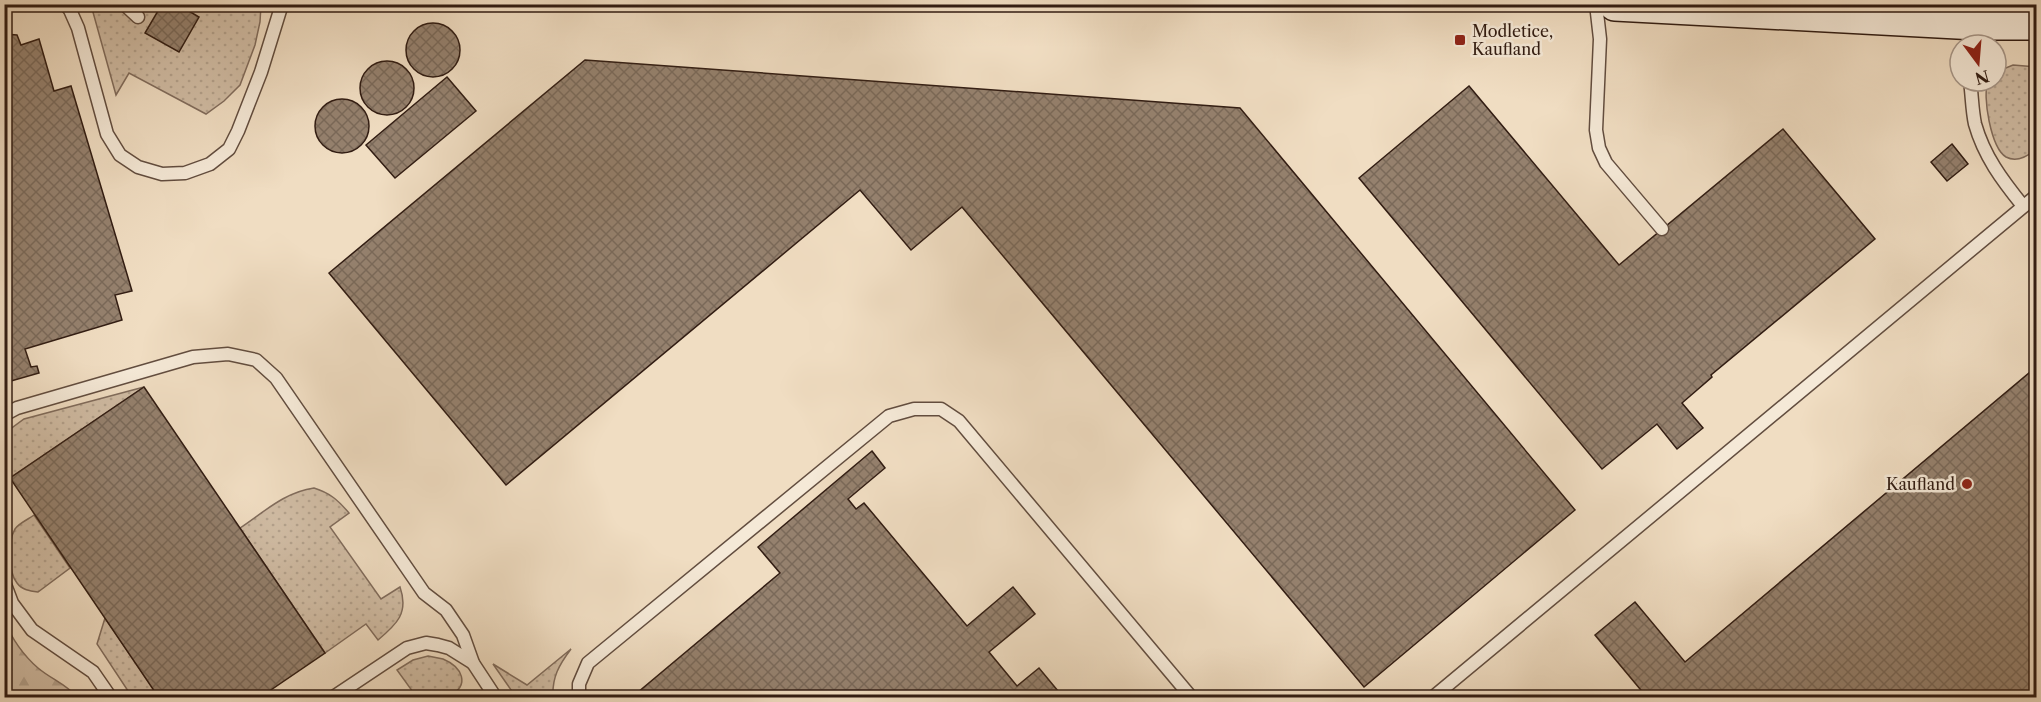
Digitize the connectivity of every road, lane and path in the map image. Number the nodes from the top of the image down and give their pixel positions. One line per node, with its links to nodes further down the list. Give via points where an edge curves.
1 (65, 4): 3 (lane, via 78,28 107,134 120,154 138,167 162,174 186,173 210,164 229,149 261,72)
2 (124, 4): 7 (lane)
3 (282, 4)
4 (1596, 4): 12 (lane, via 1600,39 1596,130 1599,148 1606,164)
5 (1615, 4): 6 (main road)
6 (1734, 8): 8 (main road, via 1975,29)
7 (138, 17)
8 (2037, 23)
9 (1971, 93): 11 (lane, via 1975,122 1986,154)
10 (2037, 196): 11 (lane)
11 (2023, 206): 21 (lane)
12 (1662, 229)
13 (4, 415): 15 (lane, via 193,357 228,354 256,360 276,378 424,593 446,610 463,635)
14 (4, 582): 17 (lane, via 12,603 32,630 93,672)
15 (472, 663): 16 (lane); 18 (lane, via 438,645 407,648)
16 (492, 696)
17 (111, 698)
18 (332, 698)
19 (579, 698): 20 (lane, via 579,684 588,663 889,416 914,409 941,409 959,421)
20 (1192, 698)
21 (1432, 698)

